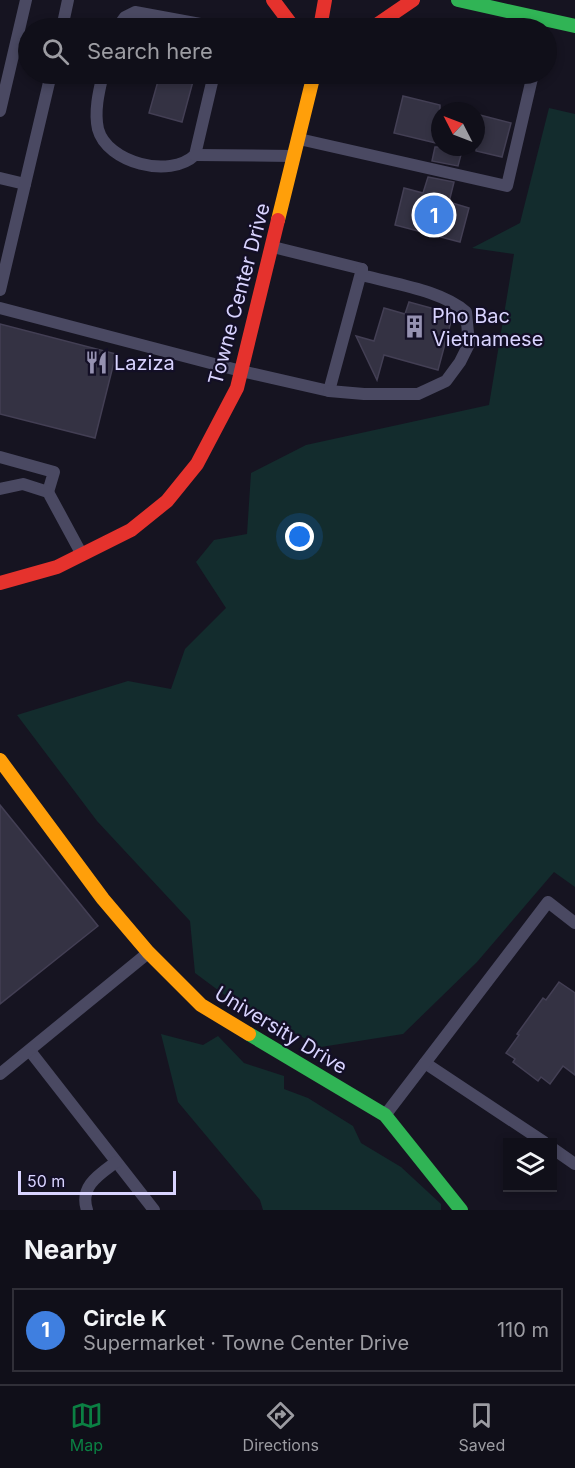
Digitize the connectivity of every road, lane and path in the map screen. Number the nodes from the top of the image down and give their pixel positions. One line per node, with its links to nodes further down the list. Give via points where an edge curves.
1 (26, 0): 9 (lane)
2 (68, 0): 10 (lane)
3 (273, 0): 13 (main road)
4 (324, 0): 14 (main road)
5 (413, 0): 15 (main road)
6 (458, 0): 8 (main road)
7 (491, 0): 8 (main road)
8 (503, 10): 16 (main road)
9 (22, 18)
10 (64, 18)
11 (123, 18): 12 (lane, via 135,12)
12 (164, 18)
13 (286, 18)
14 (321, 18)
15 (387, 18)
16 (526, 18)
17 (557, 25): 18 (main road)
18 (575, 26)
19 (18, 34): 25 (lane)
20 (49, 84): 30 (lane)
21 (101, 84): 27 (lane, via 98,128 107,146 118,156 162,167 177,166)
22 (212, 84): 27 (lane)
23 (312, 84): 26 (main road, Towne Center Drive)
24 (531, 84): 26 (lane, via 507,186)
25 (0, 111)
26 (298, 139): 28 (main road, Towne Center Drive)
27 (195, 155): 28 (lane)
28 (294, 156): 31 (main road, Towne Center Drive)
29 (0, 178): 30 (lane)
30 (25, 184): 33 (lane)
31 (272, 247): 32 (lane); 35 (main road, Towne Center Drive)
32 (362, 269): 36 (lane); 36 (lane, via 362,275 458,305 466,312 469,344 446,381 418,394)
33 (0, 290)
34 (0, 308): 35 (lane)
35 (241, 371): 36 (lane); 40 (main road, Towne Center Drive, via 237,388 196,464 167,501 131,530)
36 (329, 391)
37 (0, 457): 39 (lane, via 54,472)
38 (0, 489): 39 (lane, via 23,484)
39 (48, 492): 40 (lane)
40 (82, 554): 41 (main road, Towne Center Drive, via 57,567)
41 (0, 583)
42 (0, 760): 44 (main road, University Drive, via 103,899)
43 (575, 923): 46 (lane, via 548,902)
44 (148, 952): 45 (lane); 48 (main road, University Drive, via 201,1005)
45 (30, 1051): 47 (lane); 51 (lane)
46 (425, 1063): 48 (lane); 49 (lane)
47 (0, 1074)
48 (385, 1115): 55 (main road, University Drive)
49 (537, 1138)
50 (557, 1151): 52 (lane)
51 (116, 1161): 53 (lane, via 89,1184); 54 (lane)
52 (575, 1164)
53 (87, 1210)
54 (154, 1210)
55 (461, 1210)

